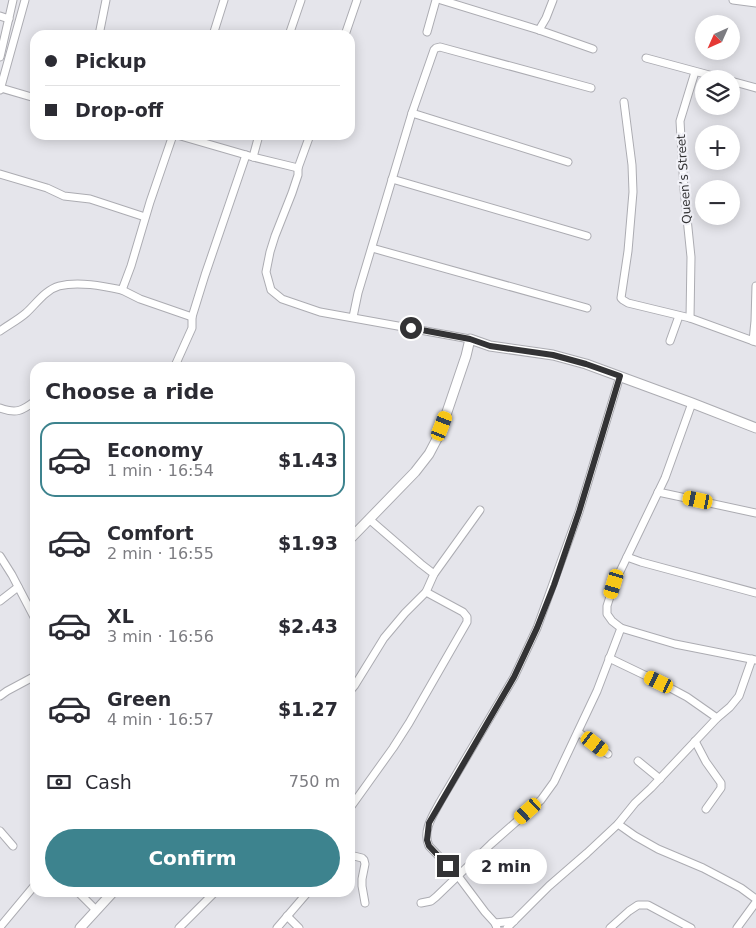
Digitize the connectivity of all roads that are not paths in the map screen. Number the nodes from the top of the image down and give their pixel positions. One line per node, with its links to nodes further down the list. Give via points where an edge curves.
1 (13, 0): 15 (street)
2 (25, 0): 29 (street)
3 (106, 0): 16 (street)
4 (224, 0): 17 (street)
5 (301, 0): 18 (street)
6 (357, 0): 19 (street)
7 (436, 0): 21 (street)
8 (441, 0): 13 (street)
9 (473, 0): 13 (street)
10 (553, 0): 20 (street)
11 (733, 0): 12 (street)
12 (756, 3)
13 (470, 9): 20 (street)
14 (0, 16): 15 (street)
15 (9, 18): 23 (street)
16 (101, 30)
17 (215, 30)
18 (291, 30)
19 (347, 30)
20 (539, 30): 22 (street)
21 (427, 32)
22 (593, 49)
23 (0, 56)
24 (646, 58): 25 (street)
25 (695, 72): 51 (street, Queen’s Street, via 680,121 690,257)
26 (740, 84): 28 (street)
27 (591, 88): 32 (street, via 440,47 434,50)
28 (756, 88)
29 (0, 89): 30 (street)
30 (30, 97)
31 (624, 102): 48 (street, via 633,192 621,298 628,303)
32 (412, 113): 38 (street); 41 (street)
33 (173, 140): 42 (street)
34 (193, 140): 37 (street)
35 (257, 140): 37 (street)
36 (308, 140): 39 (street)
37 (250, 156): 39 (street); 49 (street)
38 (568, 162)
39 (298, 168): 50 (street, via 270,252 266,272 271,290 297,305)
40 (0, 174): 42 (street, via 64,196 90,199)
41 (392, 179): 43 (street); 44 (street)
42 (146, 216): 46 (street)
43 (587, 236)
44 (372, 248): 47 (street); 50 (street)
45 (756, 286): 55 (street)
46 (122, 290): 49 (street); 52 (street, via 78,284 58,286)
47 (588, 308)
48 (679, 316): 51 (street); 54 (street)
49 (192, 317): 56 (street, via 192,328)
50 (353, 317): 53 (street)
51 (690, 318): 55 (street)
52 (0, 331)
53 (470, 339): 57 (street, via 490,346 553,355); 65 (street, via 439,435 429,454)
54 (670, 341)
55 (755, 341)
56 (177, 362)
57 (620, 376): 58 (street); 93 (street, via 579,512 537,628 514,677 429,823 429,846)
58 (692, 403): 61 (street); 62 (street)
59 (30, 405): 60 (street, via 24,410 9,412)
60 (0, 408)
61 (756, 428)
62 (658, 492): 64 (street); 68 (street)
63 (480, 510): 69 (street)
64 (756, 513)
65 (369, 519): 66 (street); 69 (street)
66 (355, 534)
67 (0, 556): 70 (street)
68 (627, 557): 72 (street); 75 (street, via 607,606 607,614)
69 (434, 574): 71 (street)
70 (18, 587): 73 (street); 74 (street)
71 (426, 592): 79 (street, via 384,638); 87 (street, via 463,612 467,622 409,723)
72 (756, 593)
73 (0, 601)
74 (30, 609)
75 (620, 628): 76 (street); 77 (street, via 675,644)
76 (609, 658): 81 (street, via 687,697); 82 (street)
77 (754, 660): 81 (street, via 739,696)
78 (30, 679): 80 (street)
79 (355, 685)
80 (0, 696)
81 (717, 718): 83 (street)
82 (578, 732): 84 (street); 93 (street, via 554,782 541,800)
83 (695, 741): 86 (street); 88 (street, via 721,783)
84 (608, 754)
85 (638, 761): 86 (street)
86 (660, 779): 89 (street)
87 (355, 801)
88 (706, 809)
89 (618, 824): 99 (street, via 658,849 741,888); 104 (street)
90 (0, 831): 91 (street)
91 (13, 846)
92 (355, 856): 100 (street, via 362,858 365,864 362,879)
93 (458, 876): 101 (street, via 431,902); 105 (street)
94 (30, 891): 106 (street)
95 (83, 897): 102 (street)
96 (108, 897): 102 (street)
97 (209, 897): 108 (street)
98 (304, 897): 103 (street)
99 (756, 901): 114 (street)
100 (365, 903)
101 (421, 903)
102 (96, 910): 107 (street)
103 (287, 916): 109 (street); 110 (street)
104 (514, 921): 105 (street); 111 (street)
105 (496, 926)
106 (0, 927)
107 (80, 928)
108 (179, 928)
109 (277, 928)
110 (299, 928)
111 (507, 928)
112 (610, 928): 113 (street, via 638,905 648,905)
113 (691, 928)
114 (738, 928)

